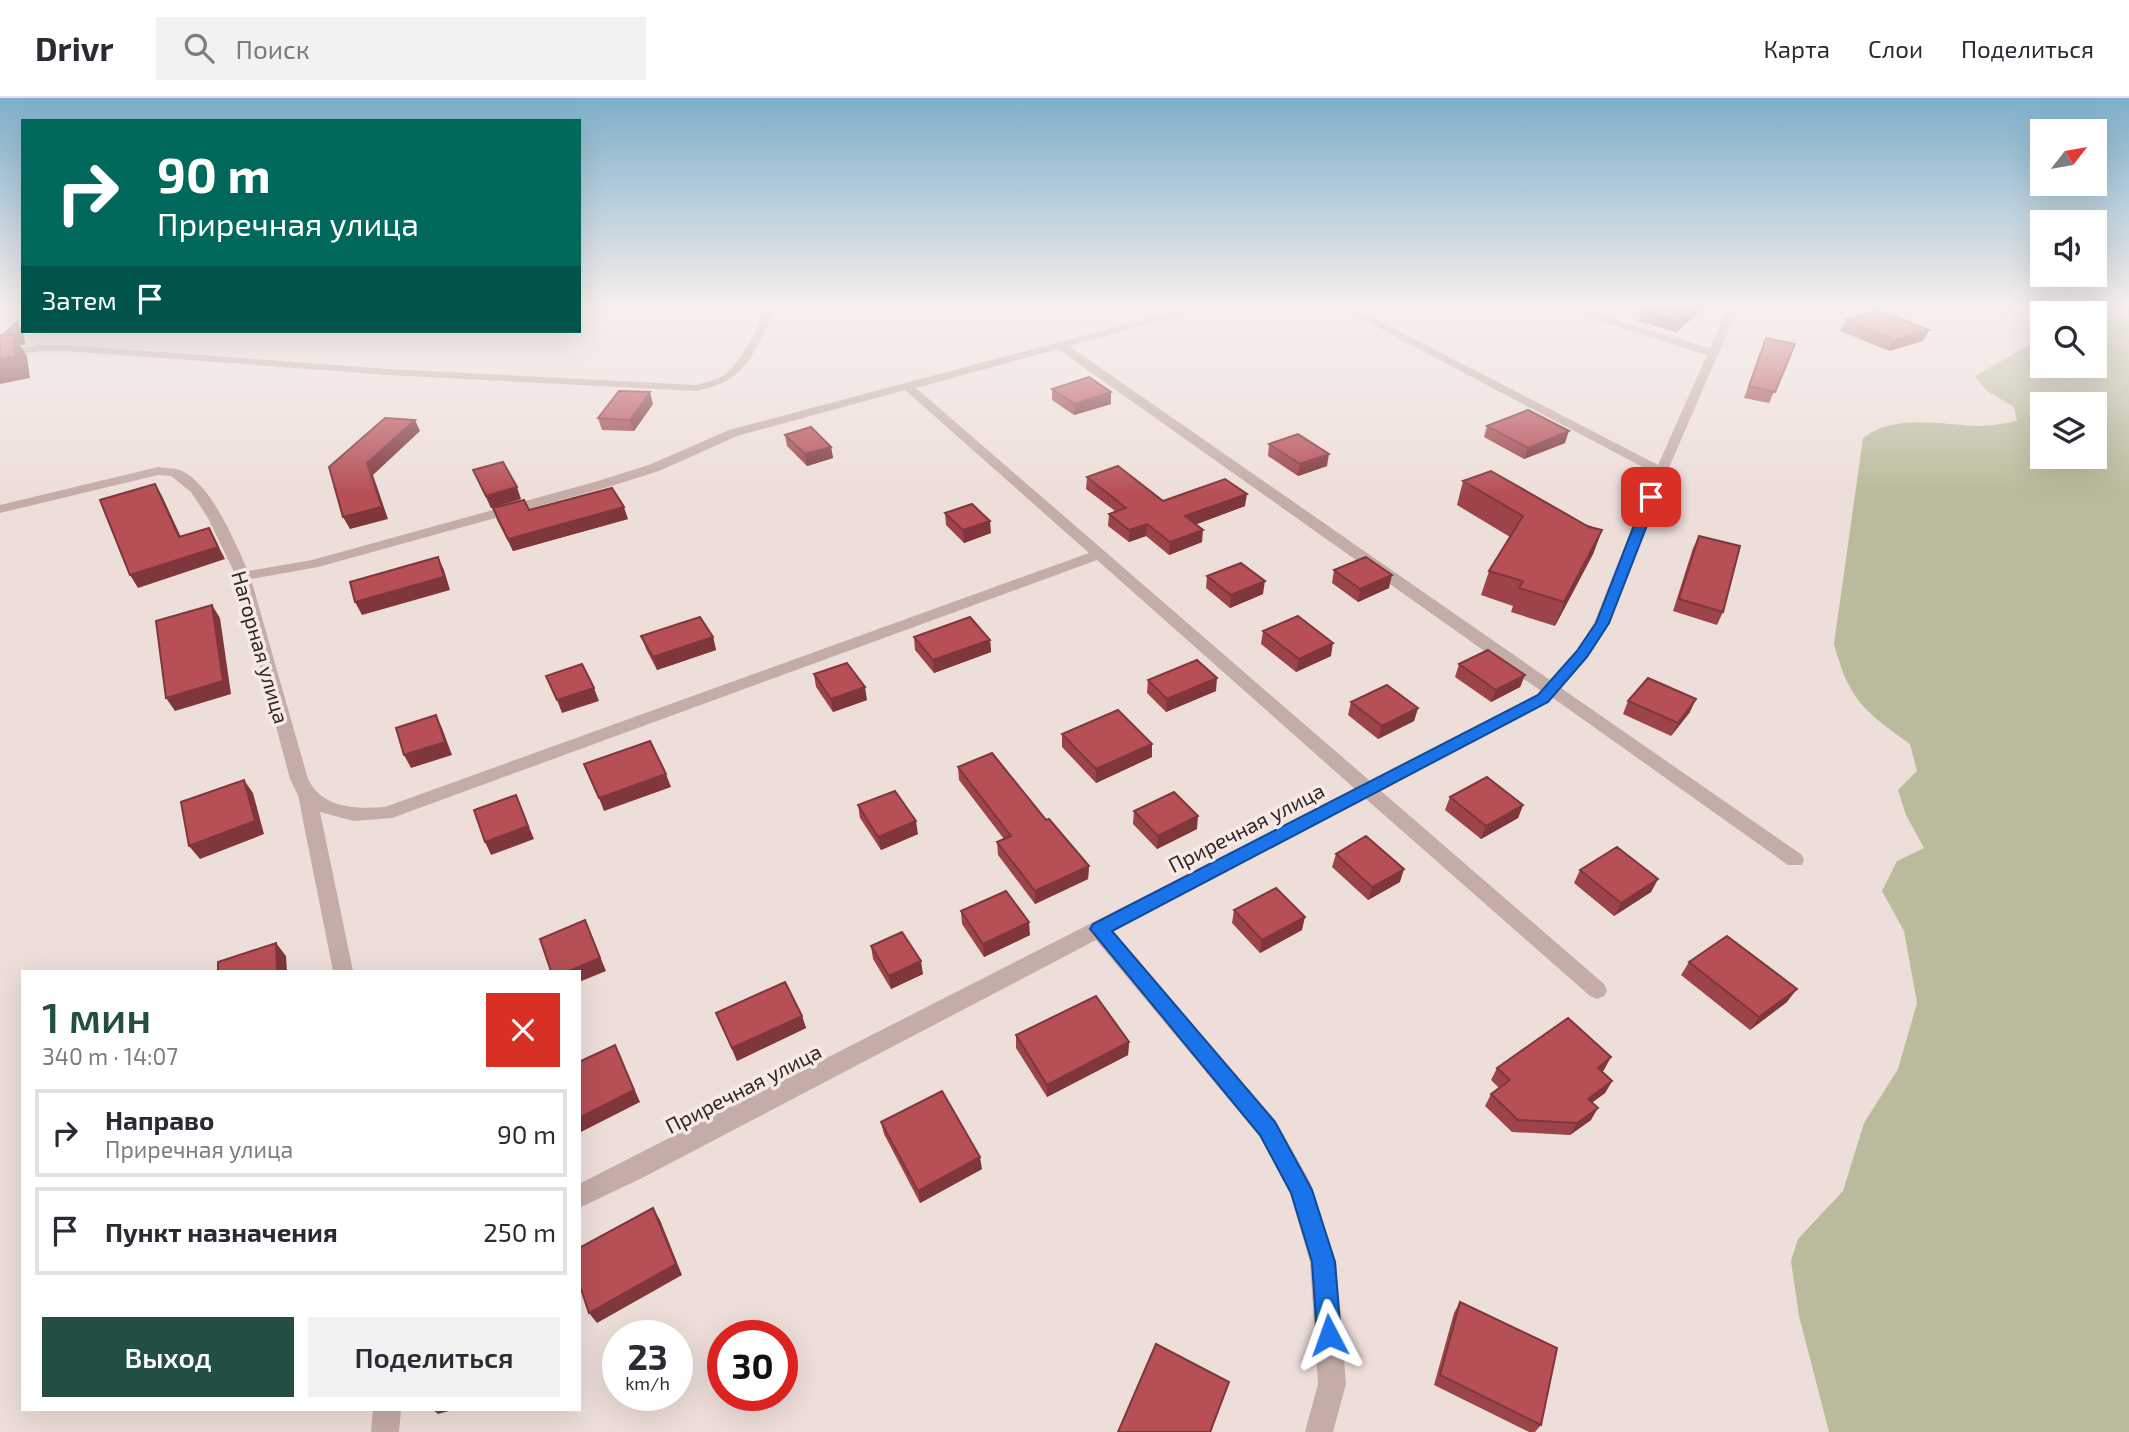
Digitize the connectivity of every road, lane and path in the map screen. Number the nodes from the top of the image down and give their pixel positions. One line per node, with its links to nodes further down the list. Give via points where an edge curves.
1 (338, 368): 2 (street, via 696,388 721,384)
2 (738, 368)
3 (978, 368): 7 (street)
4 (1093, 368): 12 (street)
5 (1462, 368): 8 (street)
6 (1706, 368): 8 (street, Приречная улица)
7 (908, 387): 10 (street); 11 (street, via 733,433 654,468 603,484 313,564)
8 (1661, 472): 12 (street, Приречная улица, via 1602,623)
9 (0, 509): 11 (street, Нагорная улица, via 158,471 175,473 192,485 204,503)
10 (1100, 554): 13 (street); 14 (street, via 386,813 359,815 324,809)
11 (243, 576): 14 (street, Нагорная улица)
12 (1551, 689): 13 (street, Приречная улица, via 1543,699); 15 (street)
13 (1368, 789): 16 (street, Приречная улица); 18 (street)
14 (307, 795): 17 (street, Нагорная улица)
15 (1795, 860)
16 (1099, 929): 19 (street, Приречная улица); 22 (street, via 1268,1129 1301,1190 1323,1262 1332,1384)
17 (343, 970)
18 (1597, 990)
19 (581, 1195)
20 (387, 1411): 21 (street)
21 (385, 1432)
22 (1319, 1432)

